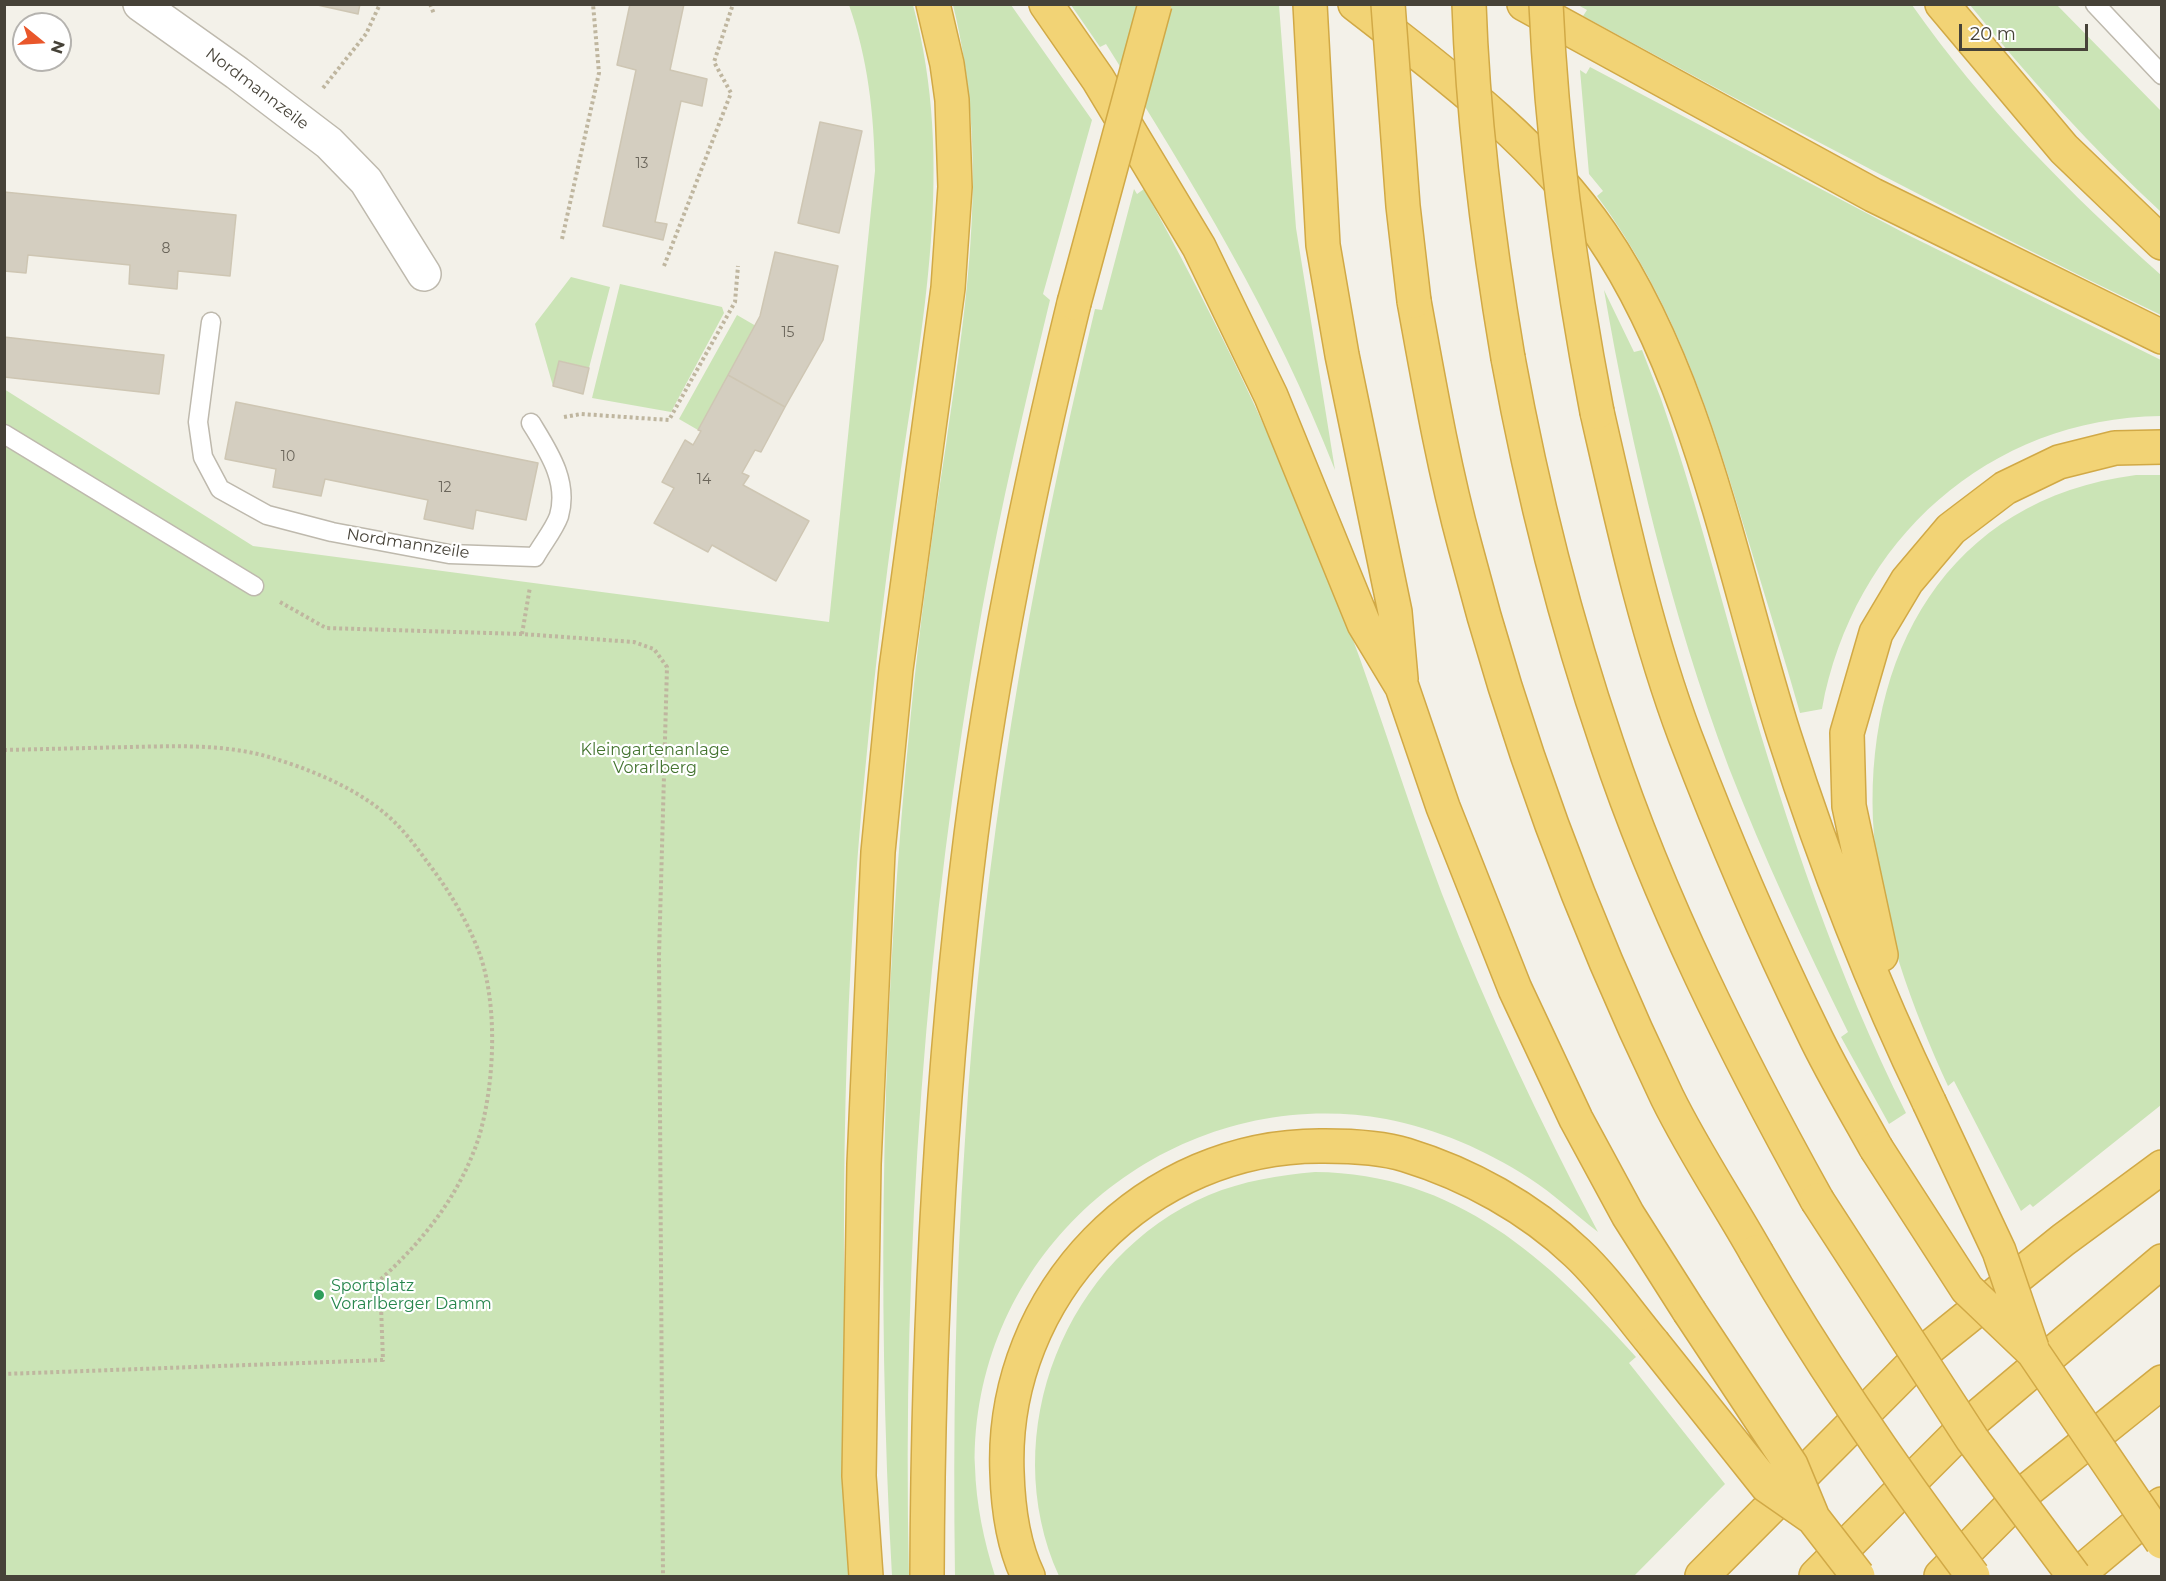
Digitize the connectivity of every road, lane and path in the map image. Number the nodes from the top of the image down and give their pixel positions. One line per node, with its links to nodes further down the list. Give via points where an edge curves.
1 (140, 4): 24 (street, Nordmannzeile, via 329,143 366,181)
2 (380, 4): 18 (path, via 366,34)
3 (430, 4): 17 (path)
4 (593, 4): 20 (path, via 599,73)
5 (733, 4): 22 (path, via 714,62 731,93)
6 (933, 4): 45 (highway, via 952,100 955,187 948,288 896,669 878,852 863,1199 859,1476)
7 (1046, 4): 33 (highway, via 1104,88 1199,247 1271,396 1364,624)
8 (1155, 4): 46 (highway, bridge, via 1046,416 1009,594 971,835 938,1191)
9 (1310, 4): 33 (highway, via 1323,245 1395,612)
10 (1355, 4): 35 (highway, via 1471,95 1546,166 1600,234 1647,312 1695,432 1785,736 1864,961)
11 (1388, 4): 52 (highway, bridge, via 1414,301 1435,416 1464,543 1530,766 1590,927 1668,1099 1798,1325 1871,1436)
12 (1469, 4): 53 (highway, bridge, via 1480,165 1508,358 1548,549 1607,746 1706,987 1757,1093 1817,1200 1972,1439)
13 (1524, 4): 26 (highway, via 1873,195)
14 (1546, 4): 38 (highway, bridge, via 1563,205 1597,412 1627,542 1685,735 1813,1032 1876,1148 1967,1288)
15 (1942, 4): 21 (highway, via 2064,149)
16 (2095, 4): 19 (lane)
17 (434, 14)
18 (343, 64)
19 (2162, 75)
20 (562, 239)
21 (2162, 243)
22 (664, 266)
23 (738, 266): 27 (path, via 735,302 669,420 581,414)
24 (424, 274)
25 (211, 322): 30 (lane, Nordmannzeile, via 198,422 203,457 220,489 267,515 332,532 449,554)
26 (2162, 338)
27 (531, 423): 30 (lane, via 552,458 561,497 559,516)
28 (4, 434): 31 (lane)
29 (2162, 447): 35 (highway, via 2115,448 2059,462 2004,488 1951,529 1907,581 1876,633 1847,733 1849,806)
30 (535, 557): 32 (path)
31 (254, 586): 32 (path, via 326,628)
32 (522, 634): 44 (path, via 634,642 654,649 667,667 659,956)
33 (1402, 687): 42 (highway, bridge, via 1443,807 1515,989 1576,1119 1628,1215 1791,1466)
34 (4, 750): 39 (path, via 184,746 230,750 268,756 348,790 382,811 416,846 449,891 478,949 493,1048 478,1140 462,1176 415,1248 380,1280 383,1360)
35 (1900, 1042): 38 (highway, bridge, via 2000,1251)
36 (2162, 1167): 48 (highway, via 2063,1240 1929,1348)
37 (2162, 1261): 49 (highway, via 1964,1428)
38 (2033, 1352): 43 (highway, bridge)
39 (4, 1374)
40 (2162, 1382): 51 (highway, via 2025,1492)
41 (2162, 1504): 53 (highway)
42 (1813, 1518): 47 (highway, bridge, via 1767,1486 1578,1253 1511,1202 1455,1173 1404,1154 1353,1146 1294,1145 1245,1153 1199,1169 1145,1199 1098,1237 1050,1300 1016,1378 1006,1448 1008,1506); 50 (highway, bridge)
43 (2162, 1542)
44 (663, 1576)
45 (866, 1576)
46 (927, 1576)
47 (1028, 1576)
48 (1702, 1576)
49 (1816, 1576)
50 (1858, 1576)
51 (1941, 1576)
52 (1973, 1576)
53 (2075, 1576)

